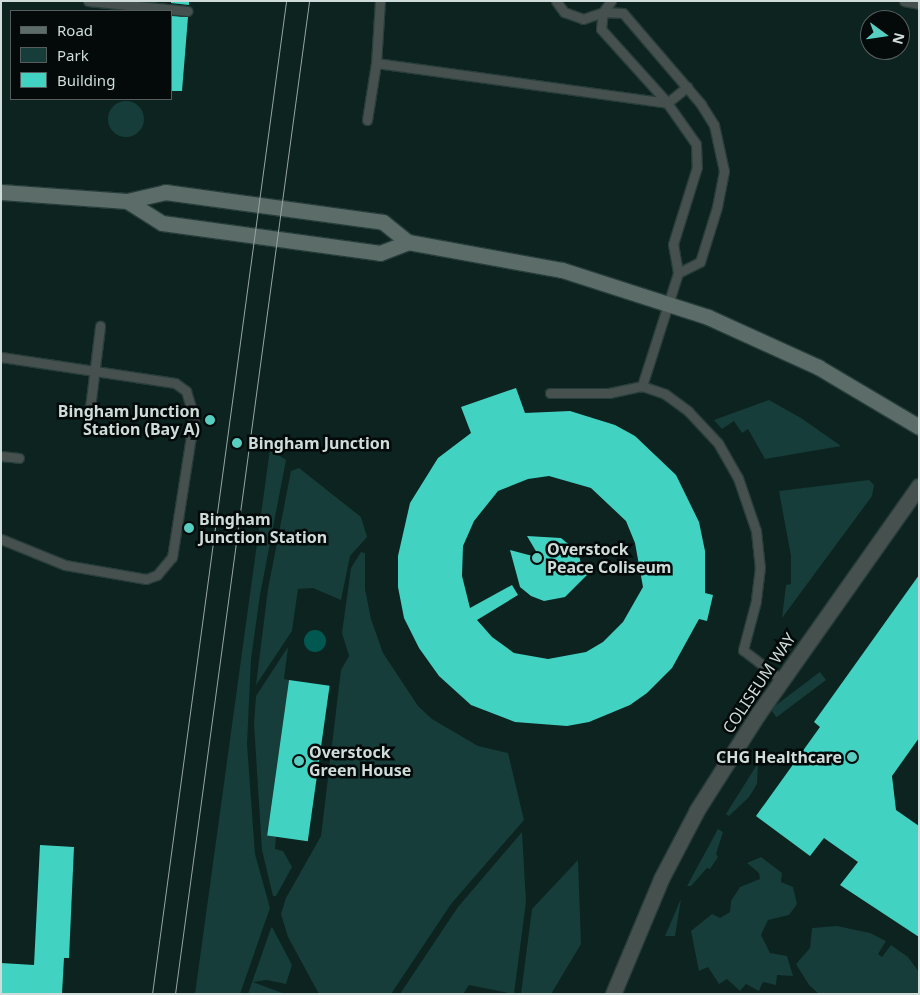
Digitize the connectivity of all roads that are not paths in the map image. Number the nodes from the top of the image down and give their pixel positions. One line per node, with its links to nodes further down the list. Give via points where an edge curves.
1 (88, 1): 7 (lane)
2 (380, 1): 9 (lane)
3 (556, 1): 8 (lane, via 564,12 573,17 584,19)
4 (611, 1): 8 (lane)
5 (904, 1): 6 (lane)
6 (919, 4)
7 (188, 11)
8 (603, 12): 10 (lane, via 622,13); 11 (lane, via 601,28)
9 (376, 64): 11 (lane); 12 (lane)
10 (687, 87): 11 (lane); 16 (lane, via 714,125 724,171 700,262)
11 (667, 103): 16 (lane, via 696,144 697,167 673,244)
12 (367, 120)
13 (1, 192): 14 (main road)
14 (127, 201): 15 (main road, via 165,192 383,222); 15 (main road, via 171,224 380,253)
15 (408, 242): 17 (main road, via 528,262)
16 (678, 273): 17 (lane)
17 (667, 302): 21 (lane); 24 (main road, via 786,351)
18 (100, 326): 20 (lane)
19 (1, 357): 20 (lane)
20 (94, 370): 23 (lane); 28 (lane, via 175,383 192,402 194,417 172,557 165,569 146,579 65,565)
21 (642, 386): 22 (lane, via 609,393); 29 (lane, via 665,394 688,411 718,442 738,478 756,531 760,567 756,602 742,650)
22 (550, 393)
23 (89, 416)
24 (919, 427)
25 (1, 456): 26 (lane)
26 (19, 458)
27 (919, 486): 29 (street, COLISEUM WAY)
28 (1, 539)
29 (782, 680): 30 (street, COLISEUM WAY, via 682,838)
30 (613, 994)

